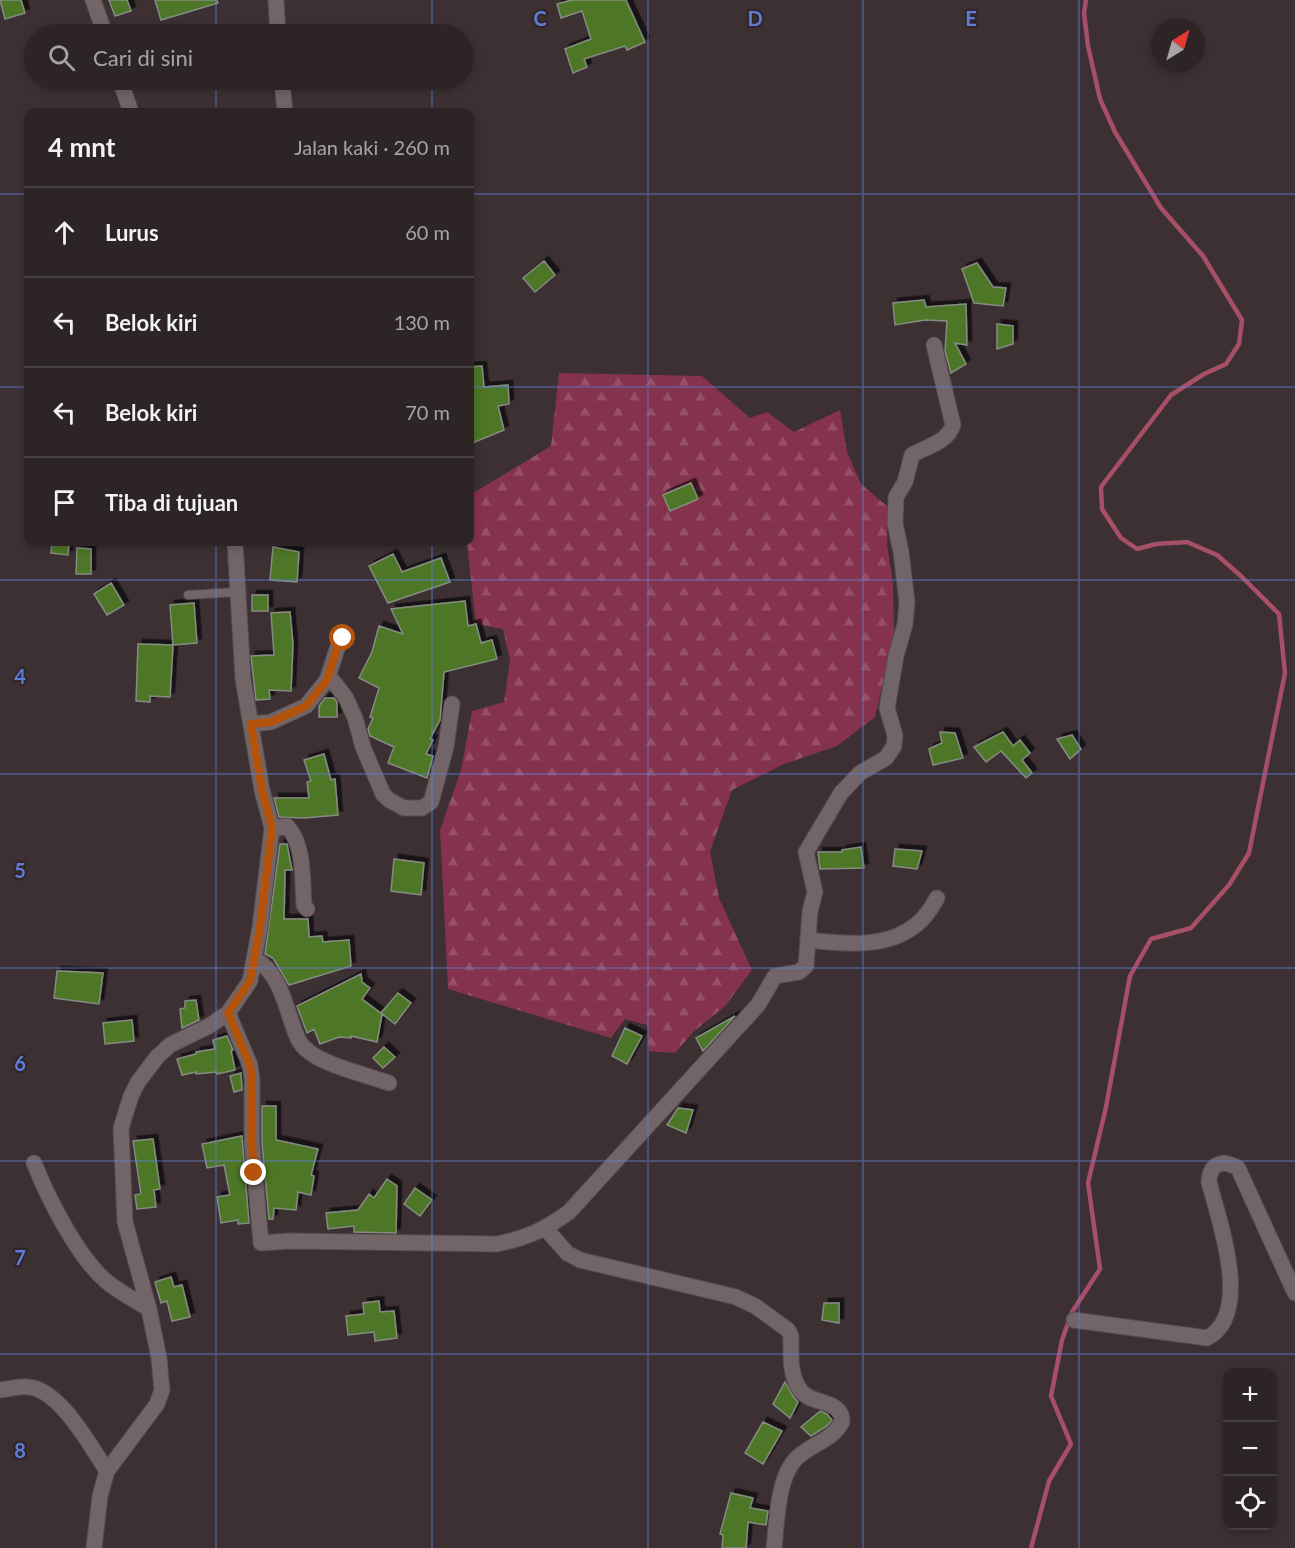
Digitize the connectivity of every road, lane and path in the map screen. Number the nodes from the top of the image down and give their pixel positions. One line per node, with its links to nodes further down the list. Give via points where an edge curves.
1 (93, 0): 3 (street)
2 (276, 0): 4 (street)
3 (101, 24)
4 (277, 24)
5 (123, 90): 7 (street)
6 (283, 90): 8 (street)
7 (130, 108)
8 (285, 108)
9 (934, 345): 20 (street, via 953,425 943,440 912,454 905,482 896,497 894,523 907,602 887,708 894,746 886,758 860,773 842,794 806,852 815,892)
10 (235, 546): 11 (street)
11 (237, 592): 12 (lane); 16 (street, via 243,679)
12 (188, 595)
13 (343, 638): 14 (street)
14 (327, 680): 15 (street, via 333,681 346,698 383,794 404,808 422,808 431,802 446,747); 16 (street, via 302,709 271,722)
15 (452, 704)
16 (251, 724): 17 (street)
17 (272, 828): 19 (street, via 287,826 295,838); 21 (street)
18 (937, 898): 20 (street, via 917,925 886,939 839,943)
19 (307, 909)
20 (809, 940): 25 (street, via 804,969 775,976 758,1005 569,1212)
21 (255, 959): 22 (street, via 250,981); 23 (street, via 276,979 297,1037 307,1051 329,1063)
22 (228, 1013): 25 (street, via 250,1065 261,1243 497,1244); 27 (street, via 170,1045 157,1057 138,1082 120,1128 125,1222)
23 (389, 1083)
24 (34, 1162): 27 (street, via 46,1195 90,1263 107,1281)
25 (546, 1229): 32 (street, via 567,1253 580,1260 736,1297 788,1330 793,1376 799,1389 808,1398 836,1408 842,1422 831,1436 800,1455 786,1473)
26 (1295, 1293): 28 (street, via 1238,1168 1220,1164 1210,1173 1209,1182 1231,1271 1228,1310 1216,1333 1207,1338)
27 (149, 1309): 30 (street, via 162,1390 157,1404)
28 (1074, 1320)
29 (0, 1390): 30 (street, via 30,1387 58,1403)
30 (107, 1471): 31 (street)
31 (94, 1548)
32 (774, 1548)

